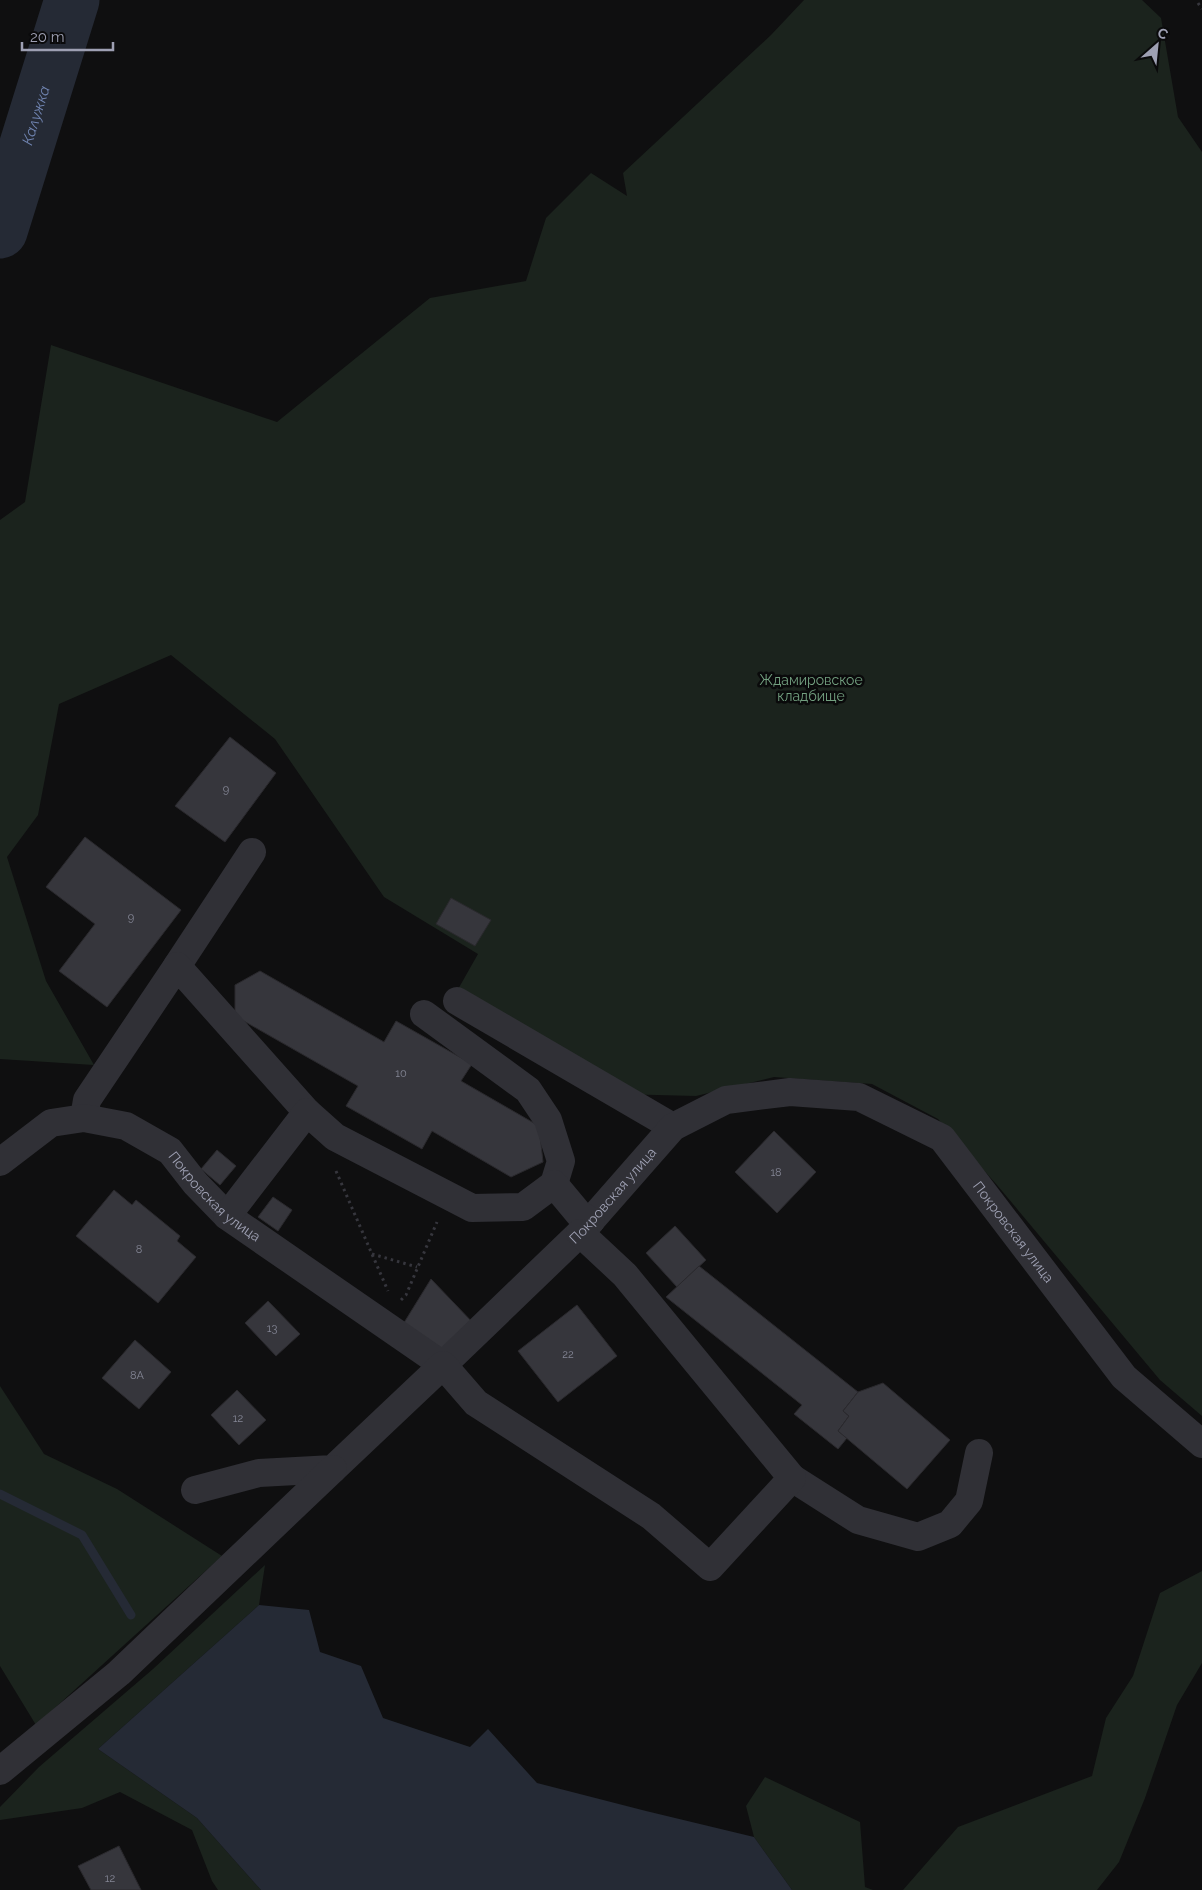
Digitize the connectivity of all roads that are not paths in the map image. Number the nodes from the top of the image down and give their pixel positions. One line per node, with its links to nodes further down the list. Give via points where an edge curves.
1 (252, 852): 2 (street)
2 (177, 966): 5 (street); 6 (street, via 87,1100)
3 (458, 1001): 7 (street)
4 (424, 1014): 9 (street, via 528,1090 548,1120 561,1161)
5 (307, 1112): 9 (street, via 335,1137 472,1208 523,1207); 10 (street)
6 (84, 1118): 8 (street, Покровская улица, via 51,1122); 10 (street, Покровская улица, via 126,1126 170,1151)
7 (673, 1127): 11 (street, Покровская улица); 13 (street, Покровская улица, via 726,1100 790,1092 859,1097 942,1138 1124,1377)
8 (0, 1162)
9 (554, 1184): 11 (street, via 579,1214)
10 (226, 1216): 12 (street, Покровская улица)
11 (585, 1227): 12 (street, Покровская улица); 16 (street)
12 (443, 1365): 15 (street); 16 (street, via 476,1403 652,1516 710,1567)
13 (1202, 1444)
14 (979, 1453): 16 (street, via 970,1501 950,1524 918,1537 858,1520)
15 (333, 1469): 17 (street, via 259,1473); 18 (street, via 119,1673)
16 (792, 1478)
17 (195, 1490)
18 (0, 1771)

